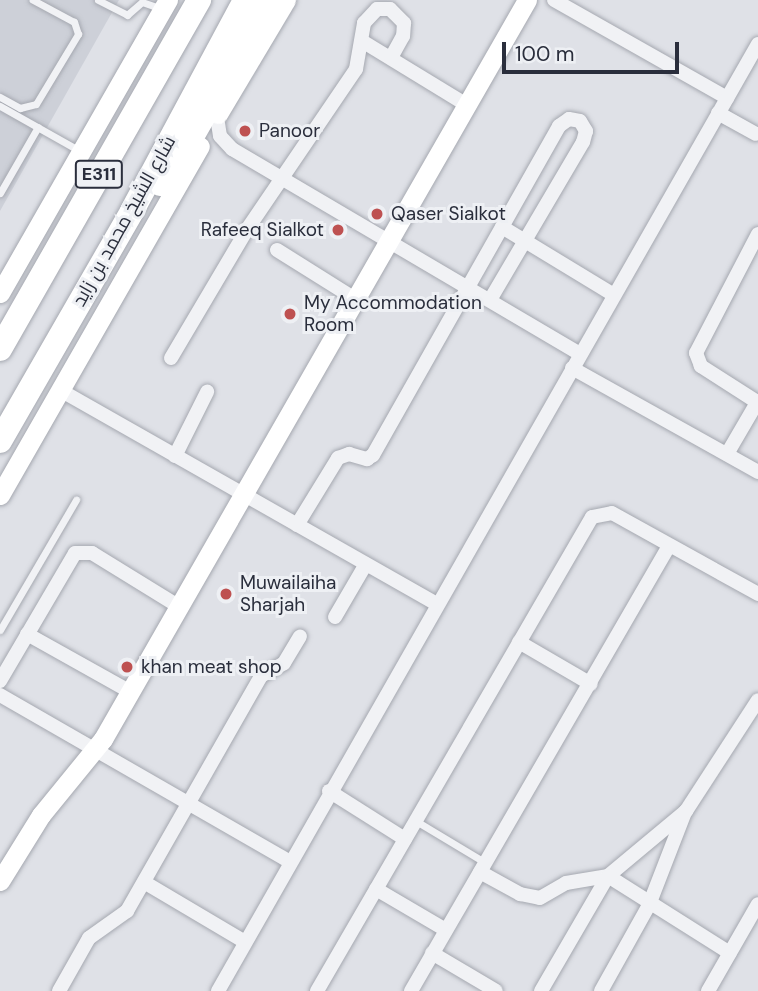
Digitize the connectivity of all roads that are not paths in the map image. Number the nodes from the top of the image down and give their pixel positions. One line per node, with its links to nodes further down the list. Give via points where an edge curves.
1 (33, 0): 13 (lane, via 74,22 78,34 36,104 20,108)
2 (98, 0): 9 (lane, via 127,15 142,2)
3 (199, 0): 35 (highway, E311)
4 (245, 0): 24 (highway, شارع الشيخ محمد بن زايد / E311)
5 (270, 0): 24 (highway, via 181,156)
6 (286, 0): 18 (street)
7 (527, 0): 15 (street)
8 (554, 0): 14 (street)
9 (162, 4): 21 (street)
10 (362, 41): 12 (street); 12 (street, via 371,13 384,8 397,12 405,29); 22 (street, via 356,69)
11 (758, 44): 14 (street)
12 (391, 58): 15 (street)
13 (0, 97)
14 (727, 98): 17 (street)
15 (467, 105): 27 (street)
16 (0, 106): 19 (lane)
17 (718, 113): 20 (street); 32 (street)
18 (216, 117): 22 (street, via 227,146); 39 (street)
19 (38, 127): 21 (lane); 23 (lane)
20 (756, 135)
21 (81, 151): 31 (street)
22 (285, 179): 27 (street); 37 (street, via 246,231)
23 (0, 193)
24 (132, 211): 42 (highway, شارع الشيخ محمد بن زايد / E311)
25 (502, 227): 28 (street); 28 (street, via 559,126 569,119 580,121 586,137); 30 (street)
26 (758, 234): 41 (street, via 696,353 701,366)
27 (388, 240): 30 (street); 33 (street)
28 (524, 241): 32 (street); 34 (street)
29 (278, 250): 33 (street)
30 (467, 287): 34 (street); 49 (street, via 373,455 338,458)
31 (0, 293)
32 (614, 295): 36 (street)
33 (355, 299): 47 (street)
34 (490, 300): 36 (street)
35 (0, 349)
36 (580, 354): 38 (street)
37 (171, 358)
38 (572, 368): 43 (street); 53 (street)
39 (60, 390): 44 (street); 46 (street)
40 (206, 392): 44 (street)
41 (758, 402): 43 (street)
42 (0, 441)
43 (727, 454): 45 (street)
44 (175, 456): 47 (street)
45 (758, 472)
46 (0, 495)
47 (243, 495): 49 (street); 54 (street)
48 (76, 500): 56 (lane)
49 (297, 525): 51 (street)
50 (669, 546): 52 (street); 59 (street, via 612,513 592,517); 61 (street)
51 (366, 564): 53 (street); 55 (street)
52 (758, 594)
53 (437, 604): 66 (street)
54 (178, 606): 57 (street, via 92,553 79,551); 62 (street)
55 (335, 617)
56 (0, 630)
57 (27, 634): 60 (street); 62 (street)
58 (299, 636): 67 (street, via 284,663 261,676)
59 (519, 642): 61 (street); 69 (street)
60 (0, 681)
61 (592, 684): 72 (street)
62 (129, 691): 65 (street)
63 (0, 695): 65 (street)
64 (756, 707): 68 (street)
65 (97, 748): 67 (street); 74 (street, via 36,821)
66 (329, 791): 70 (street); 71 (street)
67 (190, 803): 71 (street); 75 (street)
68 (686, 811): 73 (street); 78 (street)
69 (415, 820): 70 (street); 72 (lane)
70 (405, 839): 76 (street)
71 (289, 861): 80 (street)
72 (483, 867): 73 (street, via 520,894 540,898 566,883); 79 (street)
73 (608, 876): 78 (street); 88 (street)
74 (0, 881)
75 (144, 882): 80 (street); 83 (street, via 127,911 89,938)
76 (376, 889): 79 (street); 85 (street)
77 (758, 904): 82 (street)
78 (649, 905): 82 (street); 89 (street)
79 (446, 930): 81 (street)
80 (245, 942): 84 (street)
81 (432, 953): 86 (street); 87 (street)
82 (730, 953): 90 (street)
83 (59, 991)
84 (218, 991)
85 (317, 991)
86 (411, 991)
87 (496, 991)
88 (541, 991)
89 (601, 991)
90 (708, 991)

